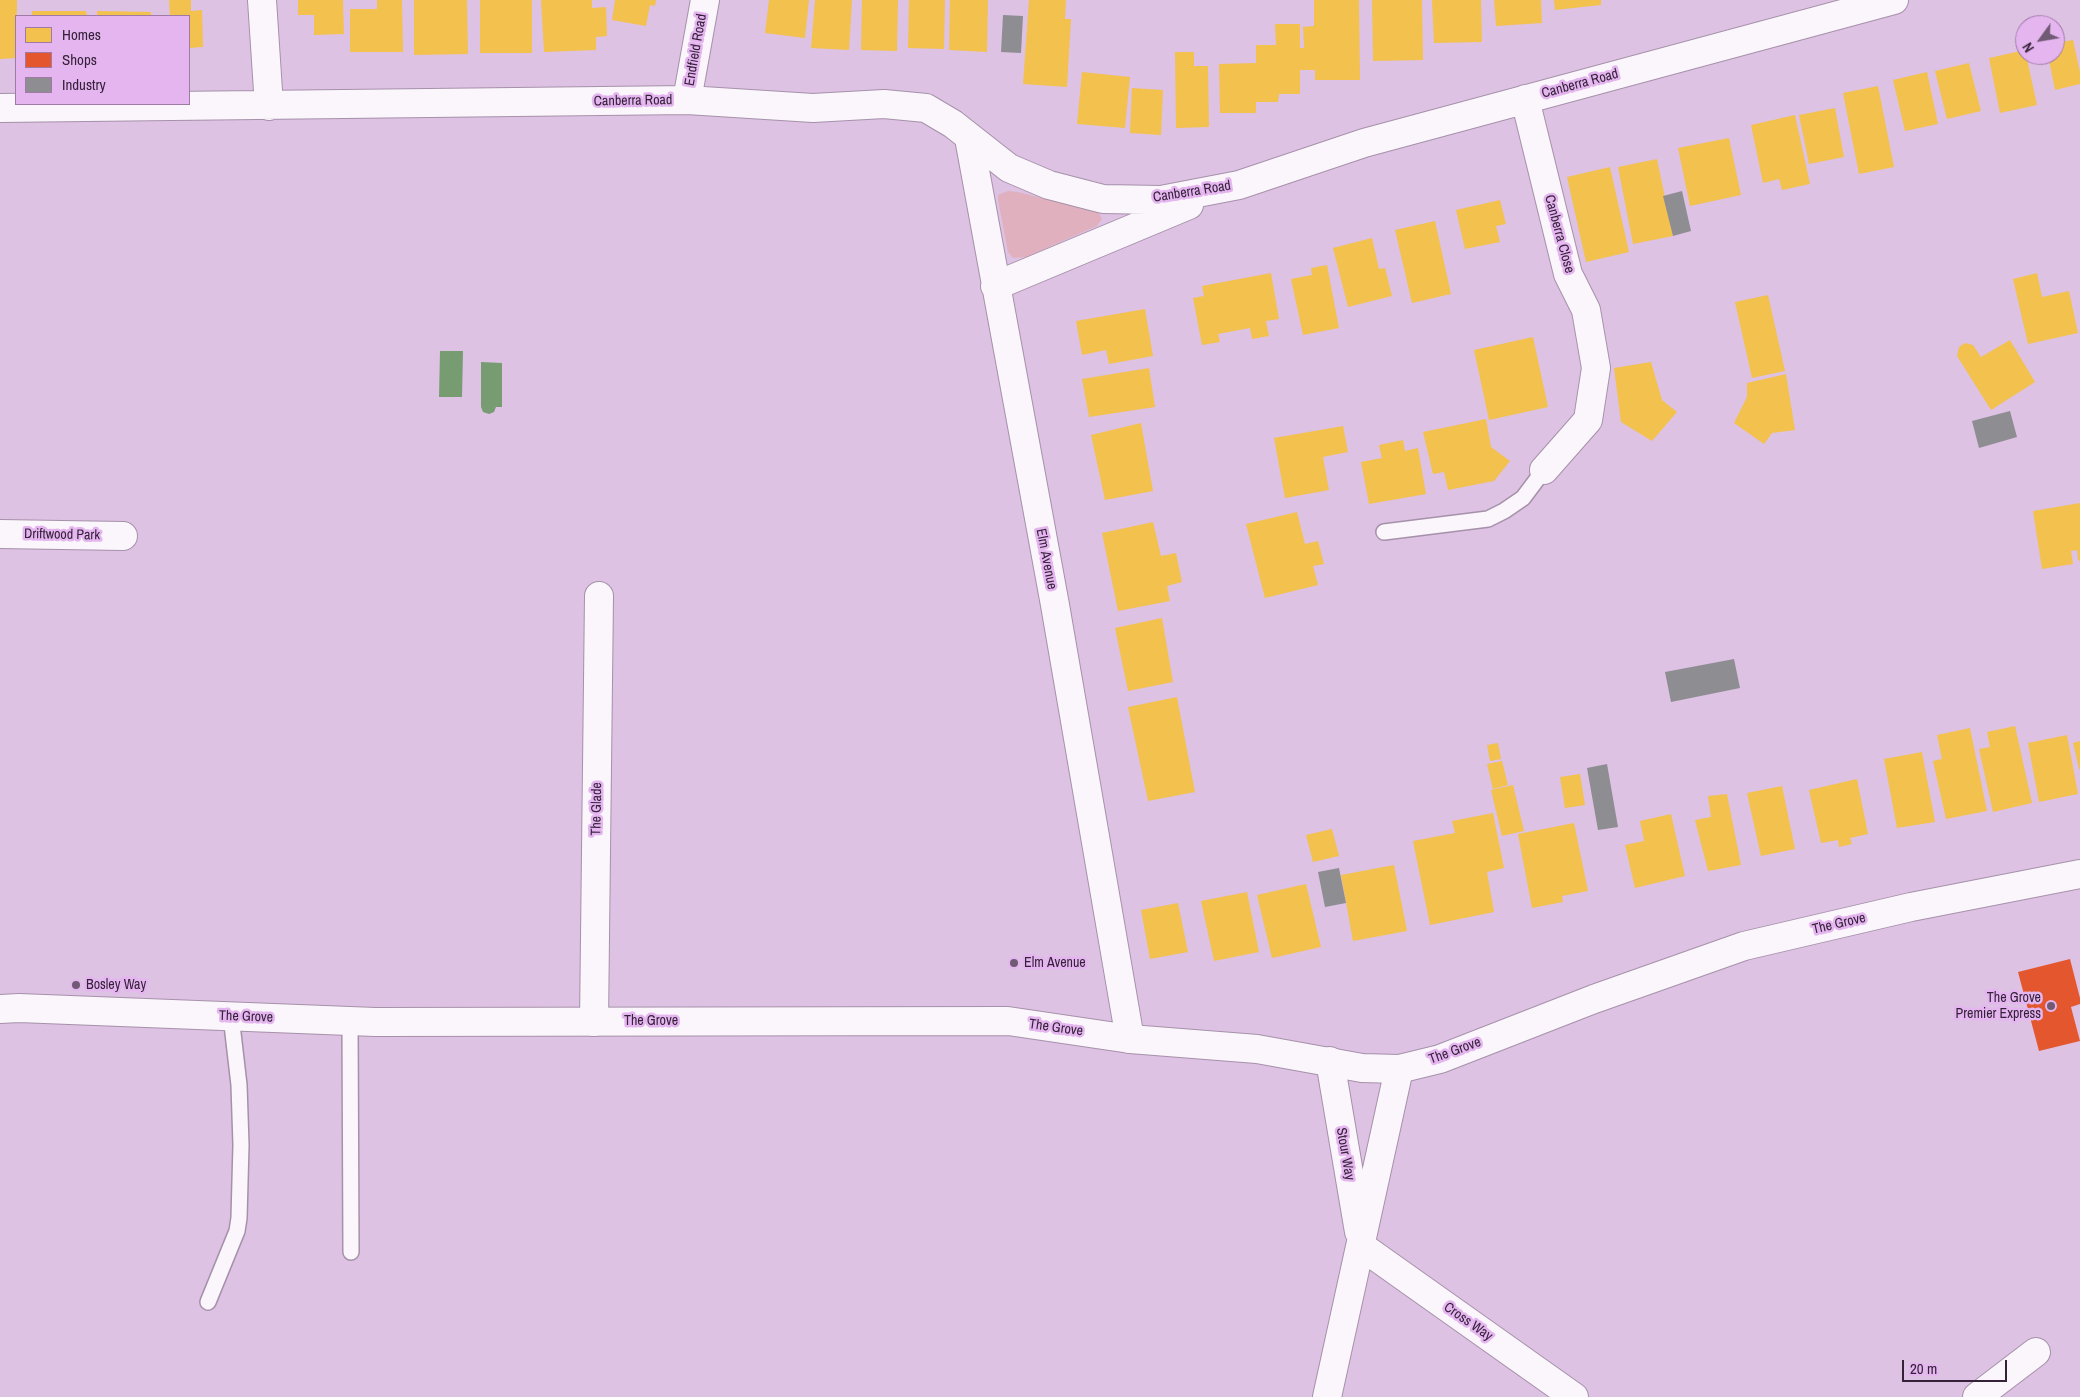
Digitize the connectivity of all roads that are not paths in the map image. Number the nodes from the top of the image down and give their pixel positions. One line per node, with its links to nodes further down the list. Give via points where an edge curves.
1 (262, 0): 6 (street)
2 (705, 0): 5 (street, Endfield Road)
3 (1894, 0): 4 (street, Canberra Road)
4 (1525, 99): 9 (street, Canberra Road, via 1364,143); 11 (street, Canberra Close, via 1568,274 1586,310 1596,368 1588,420)
5 (687, 100): 6 (street, Canberra Road); 8 (street, Canberra Road, via 813,108 884,104 926,108)
6 (268, 106): 7 (street, Canberra Road)
7 (0, 108)
8 (969, 138): 9 (street, Canberra Road, via 1010,168 1049,185 1103,199 1161,200); 10 (street, Elm Avenue)
9 (1239, 185): 10 (street, Canberra Road)
10 (995, 286): 21 (street, Elm Avenue, via 1055,605)
11 (1544, 470): 12 (lane, via 1523,498 1488,519)
12 (1384, 532)
13 (0, 534): 14 (street, Driftwood Park)
14 (123, 536)
15 (599, 596): 20 (street, The Glade)
16 (2080, 874): 23 (street, The Grove, via 1912,907 1744,946 1594,999 1440,1059)
17 (0, 1009): 18 (street, The Grove)
18 (231, 1016): 19 (street, The Grove); 26 (lane, via 239,1086 239,1218)
19 (350, 1021): 20 (street, The Grove); 25 (lane)
20 (594, 1022): 21 (street, The Grove, via 1008,1021)
21 (1130, 1039): 22 (street, The Grove, via 1257,1049)
22 (1330, 1061): 23 (street, The Grove, via 1362,1068); 24 (street, Stour Way)
23 (1399, 1069): 24 (street, Stour Way)
24 (1361, 1246): 28 (street, Stour Way); 29 (street, Cross Way)
25 (351, 1252)
26 (208, 1302)
27 (2036, 1352): 30 (street)
28 (1327, 1397)
29 (1574, 1397)
30 (1977, 1397)

